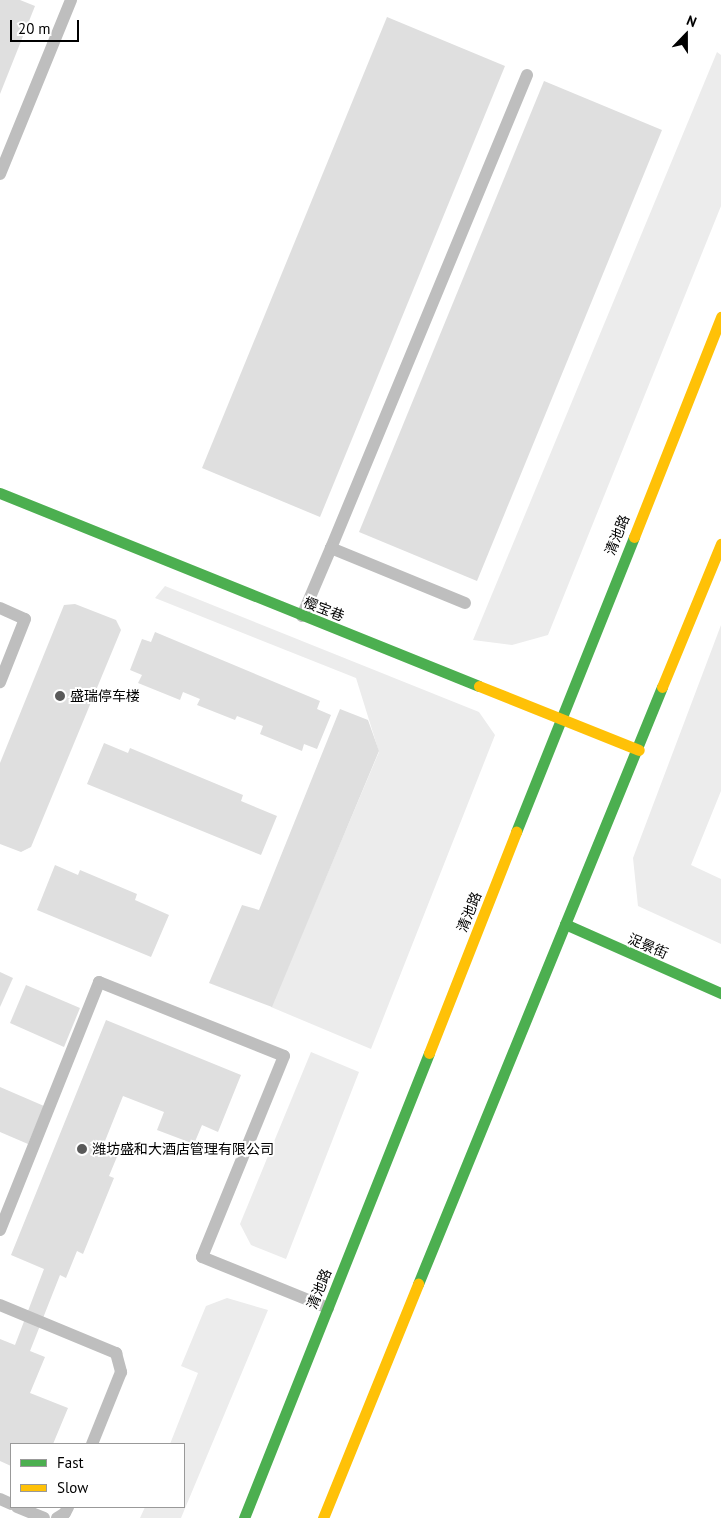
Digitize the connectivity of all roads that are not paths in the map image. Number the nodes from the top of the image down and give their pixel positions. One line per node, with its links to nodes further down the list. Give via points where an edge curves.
1 (71, 0): 3 (lane)
2 (527, 76): 7 (lane)
3 (0, 174)
4 (721, 317): 12 (main road, 清池路)
5 (0, 493): 10 (main road, 樱宝巷)
6 (721, 544): 13 (main road)
7 (331, 548): 8 (lane); 10 (lane)
8 (465, 603)
9 (0, 608): 11 (lane, via 26,618)
10 (302, 616): 12 (main road, 樱宝巷)
11 (0, 682)
12 (561, 717): 13 (main road, 樱宝巷); 18 (main road, 清池路)
13 (638, 750): 14 (main road)
14 (565, 924): 15 (main road, 浞景街); 25 (main road)
15 (721, 993)
16 (0, 1230): 18 (lane, via 99,982 284,1056 202,1257)
17 (0, 1305): 19 (lane, via 116,1353 121,1372)
18 (328, 1308): 24 (main road, 清池路)
19 (92, 1443)
20 (20, 1508): 22 (lane)
21 (68, 1508): 23 (lane)
22 (44, 1518)
23 (57, 1518)
24 (244, 1518)
25 (323, 1518)

